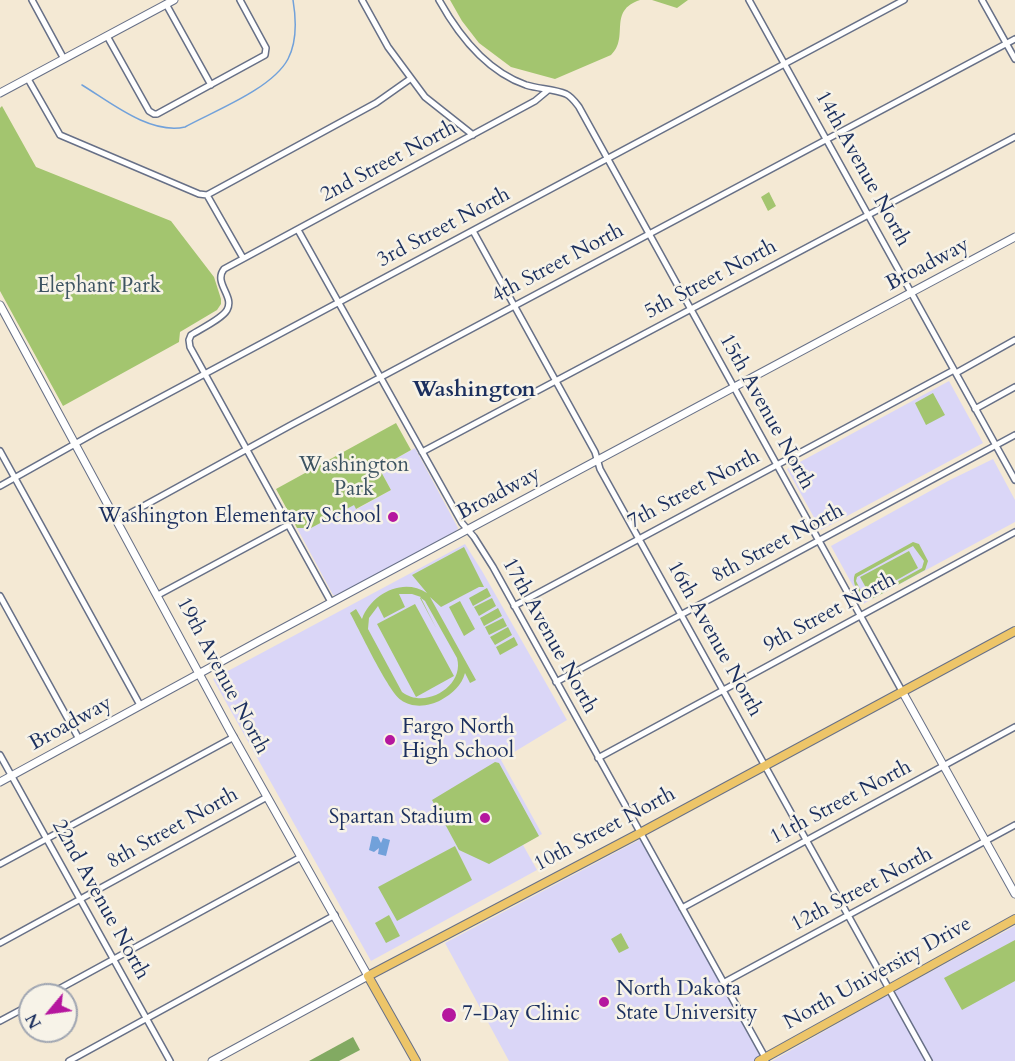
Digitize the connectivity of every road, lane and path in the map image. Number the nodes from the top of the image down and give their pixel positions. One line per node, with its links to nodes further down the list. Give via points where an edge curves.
1 (32, 0): 14 (street)
2 (174, 0): 9 (street)
3 (240, 0): 18 (street, via 266,52)
4 (362, 0): 17 (street)
5 (439, 0): 19 (street, 15th Avenue North, via 451,22 480,55 521,83)
6 (749, 0): 15 (street, 14th Avenue North)
7 (904, 0): 15 (street, 3rd Street North)
8 (982, 0): 12 (street)
9 (166, 4): 10 (street); 18 (street)
10 (107, 36): 14 (street); 18 (street, via 154,114)
11 (1015, 39): 12 (street, 4th Street North)
12 (1007, 44): 13 (street); 23 (street, 4th Street North)
13 (1015, 58)
14 (64, 59): 16 (street)
15 (785, 64): 23 (street, 14th Avenue North); 24 (street, 3rd Street North)
16 (28, 79): 20 (street); 25 (street, via 60,135)
17 (410, 79): 21 (street, via 425,97); 25 (street, via 376,103)
18 (211, 85)
19 (547, 91): 21 (street, 2nd Street North); 24 (street, 15th Avenue North, via 567,94 572,99)
20 (0, 93)
21 (473, 135): 27 (street, 2nd Street North)
22 (1015, 136): 26 (street, 5th Street North)
23 (826, 139): 26 (street, 14th Avenue North); 29 (street, 4th Street North)
24 (607, 159): 28 (street, 3rd Street North); 29 (street, 15th Avenue North)
25 (207, 195): 31 (street)
26 (868, 214): 32 (street, 14th Avenue North); 36 (street, 5th Street North)
27 (298, 230): 31 (street, 2nd Street North); 33 (street, 17th Avenue North)
28 (473, 231): 33 (street, 3rd Street North); 35 (street, 16th Avenue North)
29 (649, 234): 35 (street, 4th Street North); 36 (street, 15th Avenue North)
30 (1015, 237): 32 (street, Broadway)
31 (243, 258): 39 (street, 2nd Street North, via 220,275 228,309 189,340)
32 (911, 292): 38 (street, 14th Avenue North); 43 (street, Broadway)
33 (339, 303): 39 (street, 3rd Street North); 40 (street, 17th Avenue North)
34 (0, 305): 46 (street, 19th Avenue North)
35 (515, 306): 40 (street, 4th Street North); 41 (street, 16th Avenue North)
36 (690, 310): 41 (street, 5th Street North); 43 (street, 15th Avenue North)
37 (1015, 340): 38 (street, 7th Street North)
38 (955, 371): 44 (street, 14th Avenue North); 52 (street, 7th Street North)
39 (205, 374): 46 (street, 3rd Street North); 48 (street)
40 (380, 377): 48 (street, 4th Street North); 50 (street, 17th Avenue North)
41 (556, 382): 50 (street, 5th Street North); 51 (street, 16th Avenue North)
42 (1015, 387): 44 (street)
43 (734, 388): 51 (street, Broadway); 52 (street, 15th Avenue North)
44 (975, 409): 47 (street, 14th Avenue North)
45 (1015, 435): 47 (street, 8th Street North)
46 (76, 444): 53 (street, 3rd Street North); 56 (street, 19th Avenue North)
47 (996, 445): 54 (street, 14th Avenue North); 61 (street, 8th Street North)
48 (247, 450): 56 (street, 4th Street North); 57 (street)
49 (0, 451): 53 (street)
50 (422, 452): 58 (street, 17th Avenue North)
51 (598, 459): 58 (street, Broadway); 60 (street, 16th Avenue North, via 600,470)
52 (776, 465): 60 (street, 7th Street North); 61 (street, 15th Avenue North)
53 (15, 478): 55 (street, 3rd Street North); 73 (street)
54 (1015, 480)
55 (0, 486)
56 (118, 520): 62 (street, 19th Avenue North)
57 (288, 525): 62 (street); 64 (street)
58 (468, 530): 64 (street, Broadway); 65 (street, 17th Avenue North)
59 (1015, 532): 67 (street, 9th Street North)
60 (639, 538): 65 (street, 7th Street North); 66 (street, 16th Avenue North)
61 (819, 541): 66 (street, 8th Street North); 67 (street, 15th Avenue North)
62 (158, 595): 69 (street, 19th Avenue North)
63 (0, 596): 76 (street)
64 (331, 602): 69 (street, Broadway)
65 (514, 606): 70 (street, 17th Avenue North)
66 (681, 615): 70 (street, 8th Street North); 71 (street, 16th Avenue North)
67 (861, 615): 71 (street, 9th Street North); 72 (street, 15th Avenue North)
68 (1015, 631): 72 (main road, 10th Street North)
69 (199, 673): 73 (street, Broadway); 75 (street, 19th Avenue North)
70 (556, 682): 78 (street, 17th Avenue North)
71 (723, 690): 78 (street, 9th Street North); 79 (street, 16th Avenue North)
72 (902, 691): 79 (main road, 10th Street North); 80 (street, 15th Avenue North)
73 (140, 705): 76 (street, Broadway)
74 (1015, 727): 80 (street, 11th Street North)
75 (234, 737): 83 (street, 19th Avenue North); 86 (street)
76 (79, 739): 81 (street, Broadway)
77 (0, 755): 81 (street, 22nd Avenue North)
78 (598, 758): 85 (street, 17th Avenue North)
79 (765, 765): 85 (main road, 10th Street North); 87 (street, 16th Avenue North)
80 (944, 766): 87 (street, 11th Street North); 88 (street, 15th Avenue North)
81 (12, 776): 82 (street, Broadway); 86 (street, 22nd Avenue North)
82 (0, 782)
83 (267, 797): 89 (street, 19th Avenue North); 92 (street, 8th Street North)
84 (1015, 825): 88 (street, 12th Street North)
85 (640, 833): 93 (street, 17th Avenue North); 99 (main road, 10th Street North)
86 (47, 839): 90 (street); 92 (street, 22nd Avenue North)
87 (807, 840): 93 (street, 11th Street North); 95 (street, 16th Avenue North)
88 (986, 841): 91 (street, 15th Avenue North); 95 (street, 12th Street North)
89 (301, 857): 94 (street, 19th Avenue North); 98 (street)
90 (0, 864)
91 (1015, 894)
92 (80, 899): 97 (street, 8th Street North); 98 (street, 22nd Avenue North)
93 (682, 908): 101 (street, 17th Avenue North)
94 (335, 915): 99 (street, 19th Avenue North); 104 (street)
95 (849, 916): 101 (street, 12th Street North); 102 (street, 16th Avenue North)
96 (1015, 919): 102 (main road, North University Drive)
97 (0, 943)
98 (113, 959): 100 (street); 104 (street, 22nd Avenue North)
99 (368, 976): 109 (street, 10th Street North); 110 (main road, 19th Avenue North)
100 (70, 983)
101 (723, 983): 106 (street, 17th Avenue North)
102 (889, 988): 106 (main road, North University Drive); 111 (street, 16th Avenue North)
103 (18, 1011): 105 (street)
104 (147, 1018): 107 (street); 108 (street, 22nd Avenue North)
105 (0, 1021)
106 (764, 1060)
107 (69, 1061)
108 (170, 1061)
109 (212, 1061)
110 (416, 1061)
111 (929, 1061)

